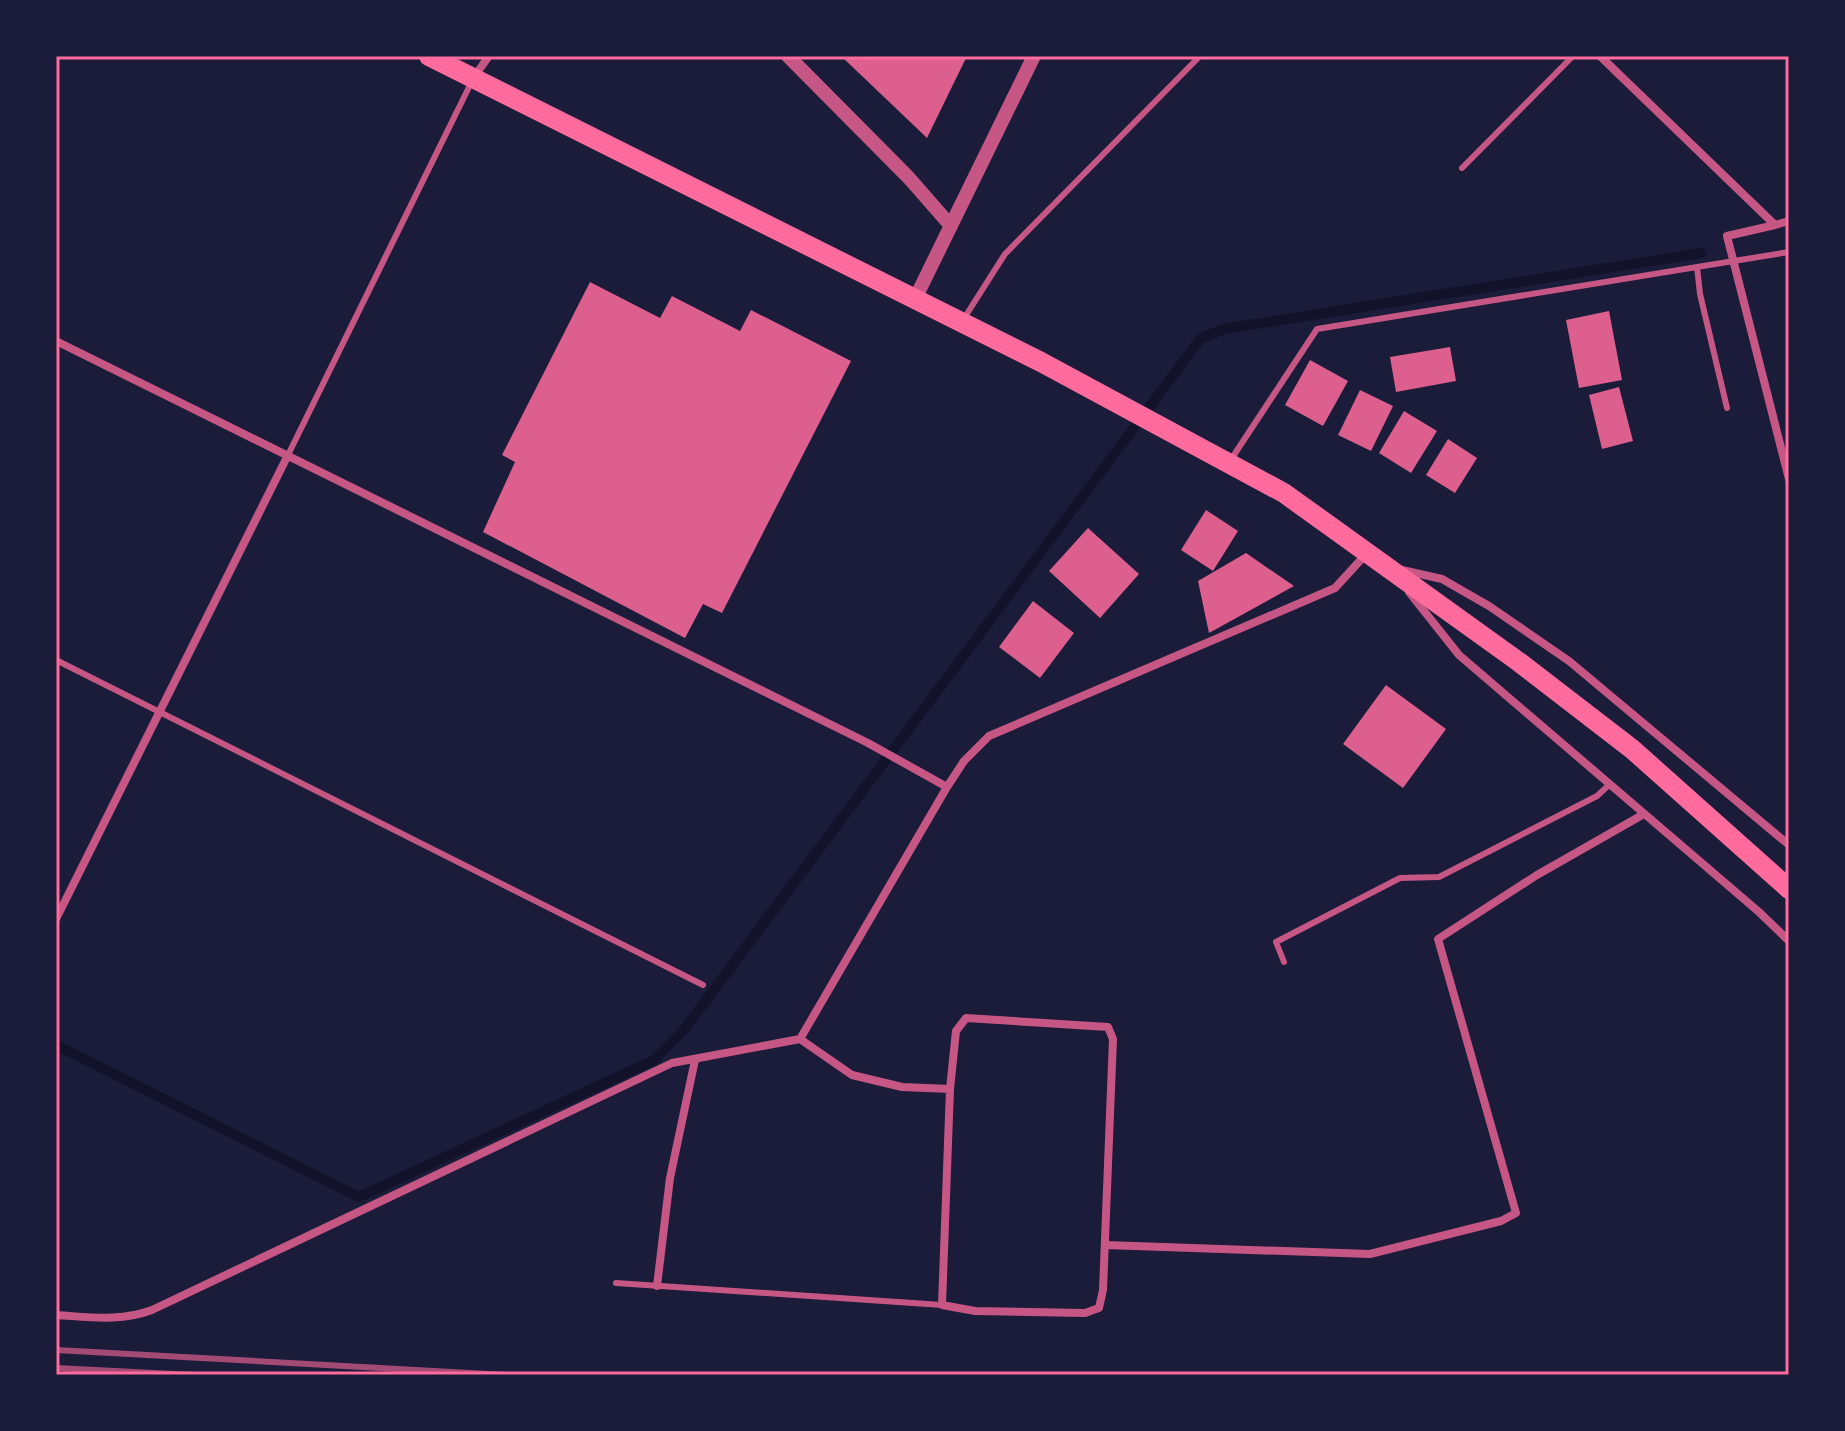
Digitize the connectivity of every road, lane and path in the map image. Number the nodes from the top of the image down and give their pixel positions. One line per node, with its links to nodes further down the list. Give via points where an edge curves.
1 (429, 56): 8 (main road)
2 (489, 56): 8 (street)
3 (788, 56): 12 (street)
4 (1034, 56): 12 (street)
5 (1200, 56): 17 (lane, via 1005,254)
6 (1573, 56): 9 (lane)
7 (1600, 56): 11 (street)
8 (473, 78): 16 (main road); 20 (lane)
9 (1462, 168)
10 (1789, 221): 11 (street)
11 (1775, 225): 14 (street, via 1727,236)
12 (951, 226): 16 (street)
13 (1789, 252): 14 (lane)
14 (1732, 261): 15 (lane); 22 (street)
15 (1697, 267): 19 (lane); 21 (lane, via 1317,329)
16 (915, 299): 17 (main road)
17 (962, 322): 21 (main road)
18 (56, 341): 20 (street)
19 (1727, 408)
20 (288, 455): 26 (street); 28 (street)
21 (1229, 463): 23 (main road, via 1284,493)
22 (1789, 479)
23 (1368, 552): 24 (main road); 28 (street, via 1335,588 989,736)
24 (1388, 567): 27 (street, via 1459,655); 30 (street, via 1442,579 1569,661); 31 (main road, via 1632,749)
25 (56, 660): 26 (lane)
26 (158, 712): 32 (street); 35 (lane)
27 (1610, 784): 29 (street); 34 (lane, via 1597,796 1439,877 1400,878 1276,942)
28 (947, 787): 36 (street)
29 (1644, 814): 33 (street); 39 (street, via 1438,939 1516,1213 1370,1254)
30 (1789, 845)
31 (1789, 889)
32 (56, 918)
33 (1789, 941)
34 (1284, 962)
35 (703, 985)
36 (800, 1039): 37 (street); 38 (street, via 852,1075 902,1087)
37 (695, 1060): 41 (street, via 670,1178); 43 (street, via 672,1063 152,1310 114,1319)
38 (950, 1089): 39 (street, via 956,1031 966,1018 1108,1027 1113,1039); 42 (street)
39 (1105, 1245): 42 (street, via 1099,1308 1085,1313 975,1311)
40 (616, 1283): 41 (lane)
41 (657, 1286): 42 (lane)
42 (942, 1305)
43 (56, 1315)

